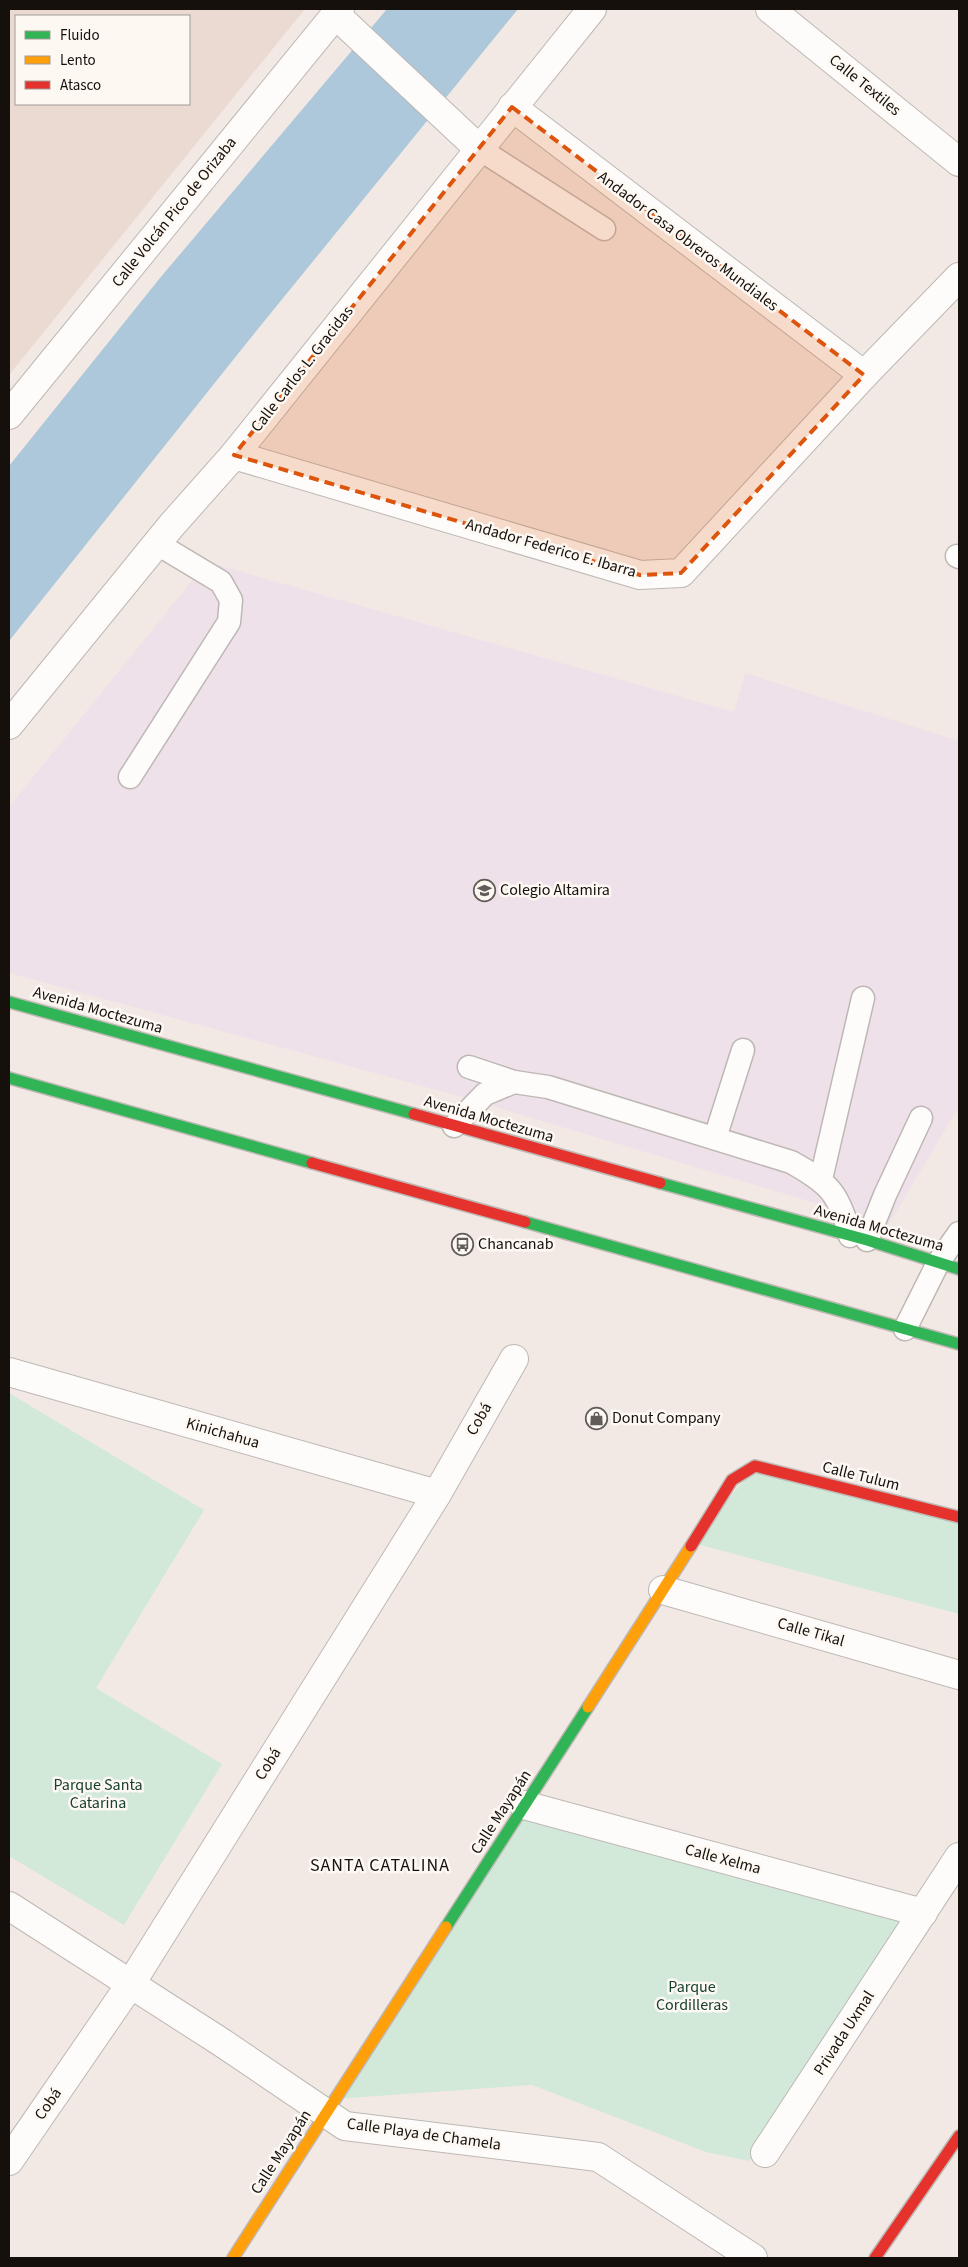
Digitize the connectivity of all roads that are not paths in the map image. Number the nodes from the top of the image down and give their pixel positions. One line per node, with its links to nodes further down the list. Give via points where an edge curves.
1 (592, 9): 4 (street, Calle Carlos L. Gracidas)
2 (770, 9): 6 (street, Calle Textiles)
3 (343, 19): 5 (street); 10 (street, Calle Volcán Pico de Orizaba)
4 (512, 107): 5 (street, Calle Carlos L. Gracidas); 9 (street, Andador Casa Obreros Mundiales)
5 (478, 148): 7 (lane); 11 (street, Calle Carlos L. Gracidas)
6 (959, 162)
7 (604, 229)
8 (959, 277): 9 (street, Andador Federico E. Ibarra)
9 (864, 374): 11 (street, Andador Federico E. Ibarra, via 681,573 640,575)
10 (9, 415)
11 (234, 455): 12 (street, Calle Carlos L. Gracidas)
12 (156, 544): 13 (street, Calle Carlos L. Gracidas); 14 (lane, via 221,582 231,600 229,622)
13 (9, 725)
14 (130, 777)
15 (863, 998): 24 (lane)
16 (9, 1002): 22 (street, Avenida Moctezuma)
17 (743, 1050): 23 (lane)
18 (469, 1067): 20 (lane)
19 (9, 1078): 29 (street)
20 (514, 1082): 22 (lane, via 485,1094); 23 (lane, via 548,1087)
21 (921, 1118): 26 (lane, via 885,1195)
22 (454, 1126): 26 (street, Avenida Moctezuma)
23 (716, 1138): 24 (lane, via 791,1162)
24 (821, 1179): 26 (lane)
25 (959, 1233): 27 (lane)
26 (859, 1238): 27 (street, Avenida Moctezuma)
27 (938, 1262): 28 (street, Avenida Moctezuma); 29 (lane)
28 (959, 1268)
29 (905, 1329): 30 (street)
30 (959, 1344)
31 (514, 1359): 34 (street, Cobá)
32 (9, 1372): 34 (street, Kinichahua)
33 (754, 1466): 35 (street, Calle Tulum); 36 (street, Calle Mayapán, via 732,1480)
34 (437, 1494): 42 (street, Cobá)
35 (959, 1517)
36 (663, 1590): 37 (street, Calle Tikal); 38 (street, Calle Mayapán)
37 (959, 1675)
38 (524, 1805): 41 (street, Calle Xelma); 43 (street, Calle Mayapán)
39 (959, 1857): 41 (street, Privada Uxmal)
40 (9, 1906): 42 (street, Calle Playa de Chamela)
41 (923, 1913): 45 (street, Privada Uxmal)
42 (130, 1985): 43 (street, Calle Playa de Chamela); 46 (street, Cobá)
43 (326, 2113): 47 (street, Calle Mayapán); 48 (street, Calle Playa de Chamela, via 345,2126 598,2157)
44 (959, 2136): 49 (street)
45 (765, 2153)
46 (9, 2161)
47 (233, 2258)
48 (753, 2258)
49 (875, 2258)

